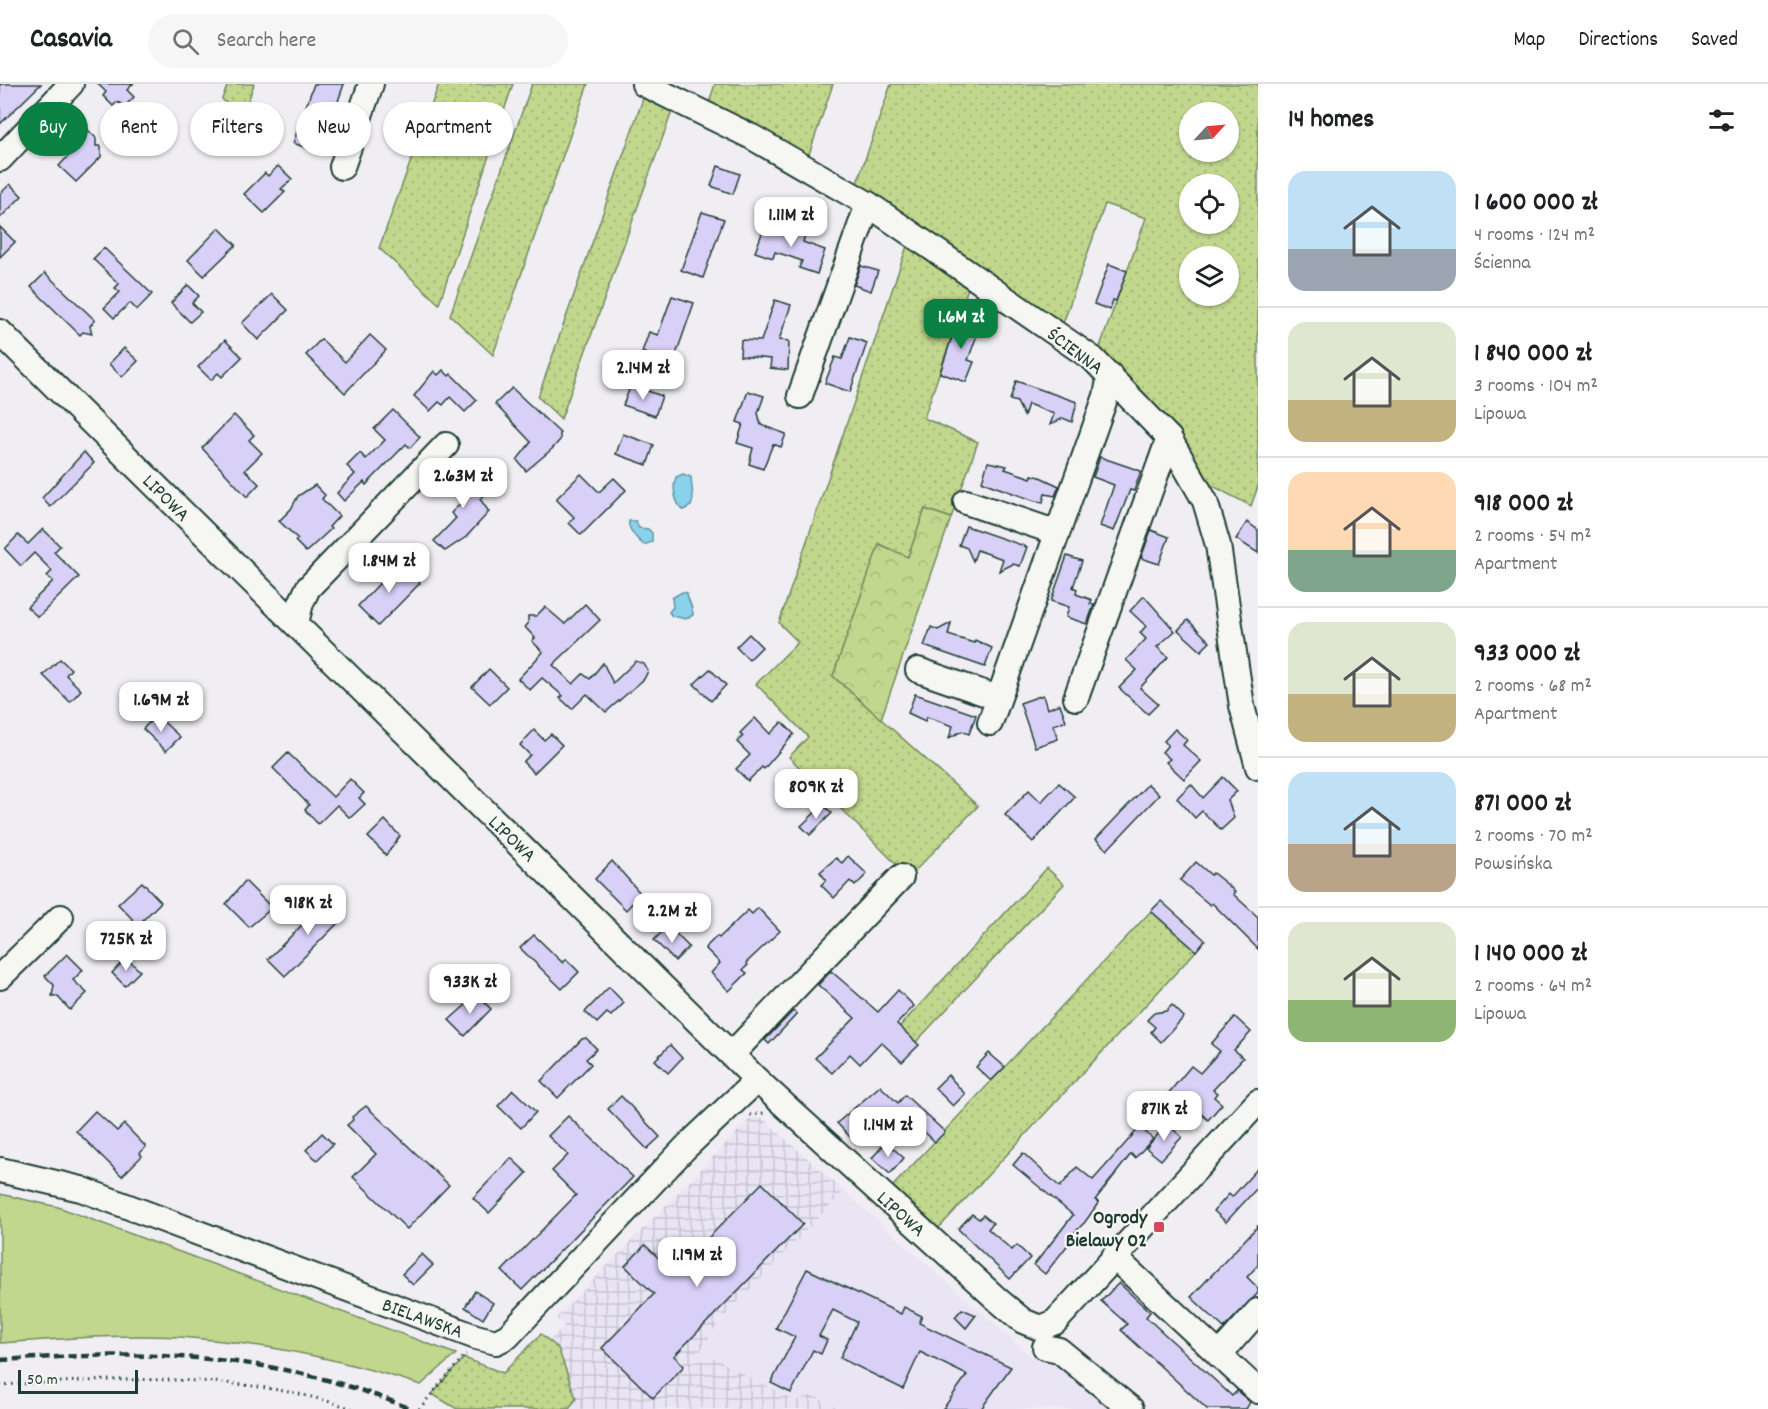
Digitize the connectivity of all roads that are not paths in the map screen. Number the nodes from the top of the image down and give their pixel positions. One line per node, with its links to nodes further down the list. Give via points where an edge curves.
1 (71, 84): 4 (street)
2 (371, 84): 5 (street)
3 (644, 84): 6 (street, ŚCIENNA, via 752,137)
4 (0, 159)
5 (342, 167)
6 (868, 204): 8 (street, ŚCIENNA, via 1093,359); 9 (street)
7 (0, 332): 14 (street, LIPOWA)
8 (1110, 375): 10 (street, ŚCIENNA); 13 (street, via 1106,396)
9 (800, 396)
10 (1169, 438): 17 (street); 19 (street, ŚCIENNA, via 1205,501 1218,545 1242,706)
11 (446, 445): 14 (street, via 308,588)
12 (966, 502): 13 (street)
13 (1055, 532): 16 (street)
14 (296, 623): 23 (street, LIPOWA)
15 (918, 670): 16 (street)
16 (998, 698): 18 (street)
17 (1076, 698)
18 (990, 723)
19 (1258, 767)
20 (901, 877): 23 (street)
21 (61, 917): 22 (street)
22 (0, 977)
23 (732, 1054): 24 (street, LIPOWA)
24 (757, 1080): 26 (street, BIELAWSKA, via 685,1148 508,1336 496,1341 476,1337 81,1189); 29 (street, LIPOWA, via 1023,1321)
25 (1258, 1102): 27 (street)
26 (0, 1170)
27 (1114, 1257): 29 (street, via 1055,1322); 30 (street)
28 (1258, 1311): 30 (street)
29 (1043, 1344): 32 (street, LIPOWA, via 1059,1350)
30 (1219, 1355): 31 (street)
31 (1258, 1391)
32 (1131, 1409)

